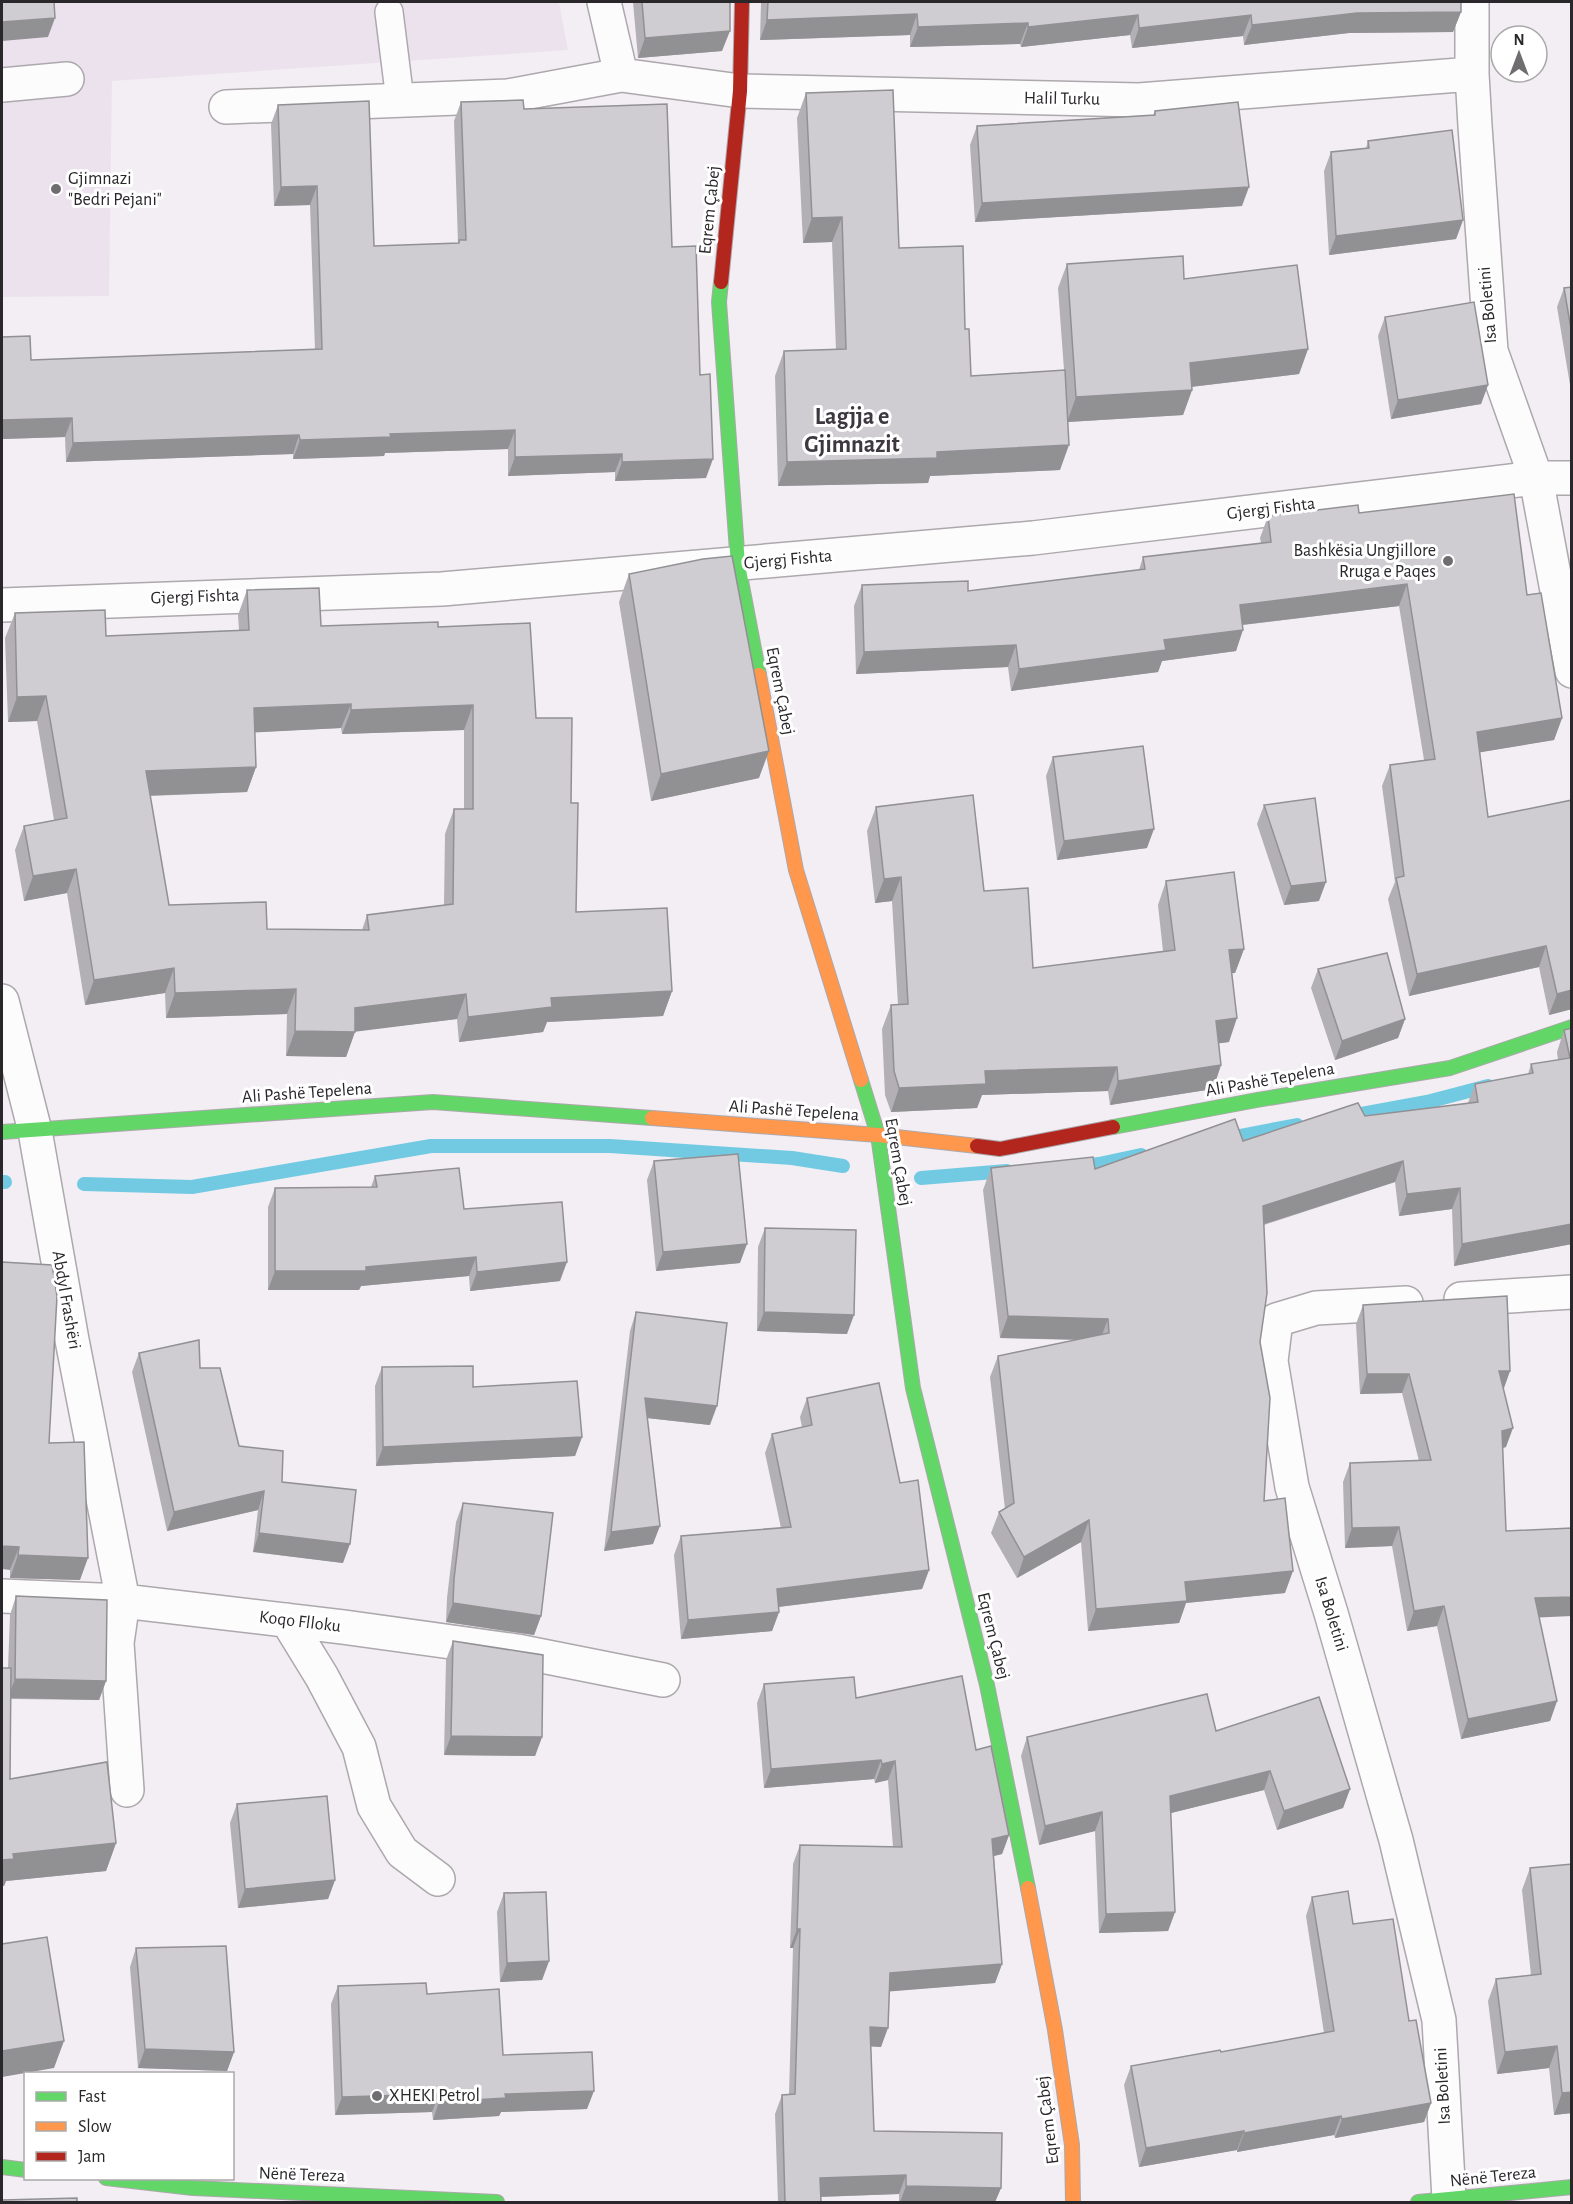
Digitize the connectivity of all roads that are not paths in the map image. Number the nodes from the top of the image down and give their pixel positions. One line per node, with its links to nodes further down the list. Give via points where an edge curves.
1 (604, 2): 6 (street)
2 (742, 2): 9 (street)
3 (1472, 2): 5 (street, Isa Boletini)
4 (389, 12): 10 (lane)
5 (1472, 74): 9 (street, Halil Turku, via 1139,100); 12 (street, Isa Boletini, via 1491,351)
6 (621, 75): 9 (street, Halil Turku); 10 (street, Halil Turku, via 508,96)
7 (67, 79): 8 (street)
8 (2, 85)
9 (740, 91): 14 (street, Eqrem Çabej, via 719,302)
10 (400, 100): 11 (street, Halil Turku)
11 (226, 107)
12 (1536, 478): 13 (street, Gjergj Fishta); 14 (street, Gjergj Fishta, via 1033,538); 16 (street, Isa Boletini)
13 (1572, 478)
14 (738, 565): 15 (street, Gjergj Fishta, via 442,589); 21 (street, Eqrem Çabej, via 796,870)
15 (2, 605)
16 (1572, 671)
17 (2, 1001): 19 (street, Abdyl Frashëri)
18 (1572, 1027): 21 (street, Ali Pashë Tepelena, via 1450,1068 1000,1149)
19 (35, 1131): 20 (street, Ali Pashë Tepelena); 21 (street, Ali Pashë Tepelena, via 433,1102); 24 (street, Abdyl Frashëri)
20 (2, 1132)
21 (878, 1136): 37 (street, Eqrem Çabej, via 913,1388 987,1685 1051,2008 1072,2145)
22 (1572, 1292): 34 (street, Isa Boletini, via 1316,1308 1276,1320 1272,1351 1292,1487 1396,1840 1439,2020)
23 (2, 1596): 24 (street, Koqo Flloku)
24 (123, 1600): 25 (street, Koqo Flloku); 27 (street, via 117,1643)
25 (287, 1620): 26 (street, Koqo Flloku, via 516,1651); 28 (street, via 359,1747 374,1806 402,1852)
26 (663, 1680)
27 (127, 1790)
28 (438, 1879)
29 (2, 2167): 30 (street)
30 (24, 2170)
31 (113, 2180): 33 (street, Nënë Tereza)
32 (1572, 2187): 34 (street, Nënë Tereza)
33 (155, 2193): 35 (street, Nënë Tereza, via 193,2188)
34 (1463, 2200): 38 (street, Nënë Tereza)
35 (456, 2201): 36 (street, Nënë Tereza)
36 (497, 2202)
37 (1073, 2202)
38 (1418, 2202)

